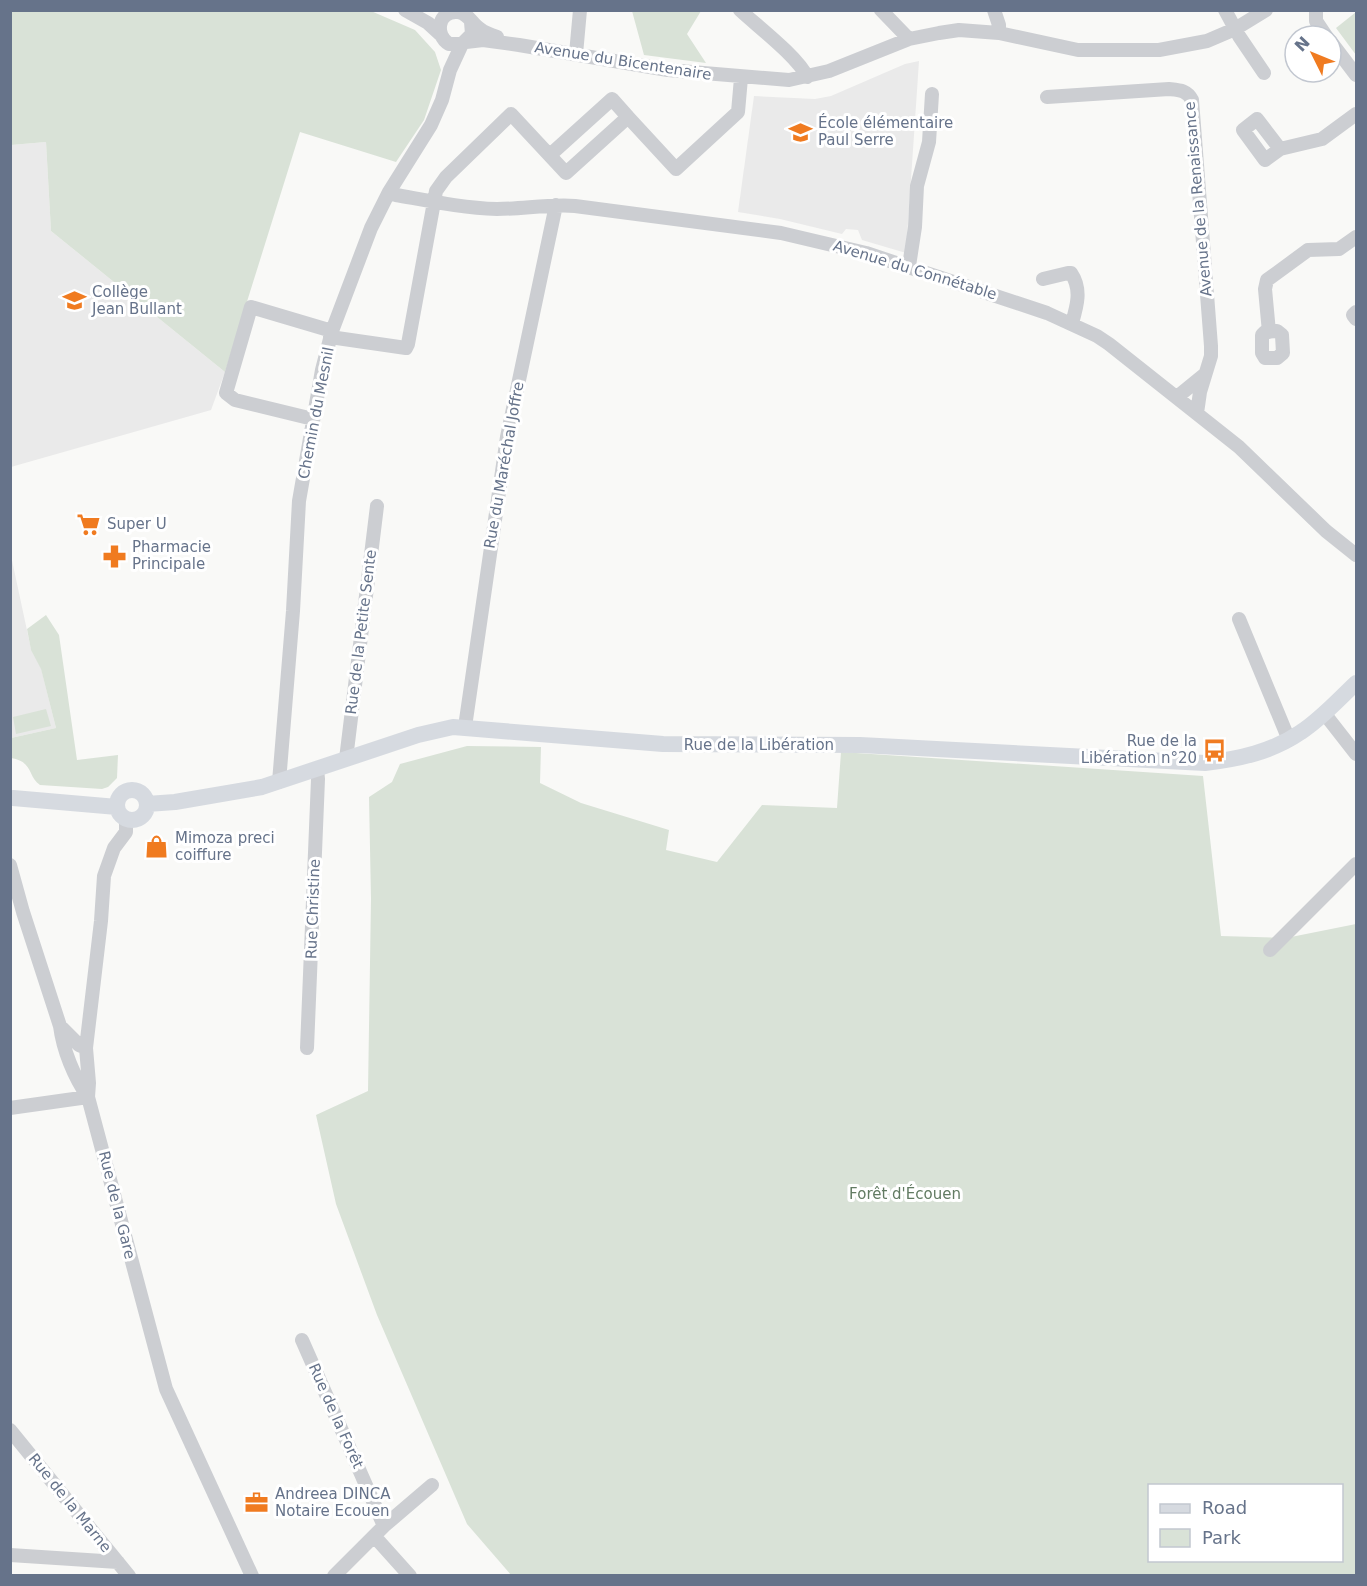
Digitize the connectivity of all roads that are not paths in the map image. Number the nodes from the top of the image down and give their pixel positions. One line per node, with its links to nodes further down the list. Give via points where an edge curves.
1 (405, 10): 13 (street, via 428,23)
2 (420, 10): 9 (street, Avenue du Bicentenaire)
3 (580, 10): 17 (street)
4 (740, 10): 22 (street)
5 (881, 10): 14 (street)
6 (994, 10): 12 (street)
7 (1225, 10): 11 (street)
8 (1266, 10): 10 (street, Avenue du Bicentenaire)
9 (458, 14): 13 (street, via 440,23); 15 (street, via 472,34); 16 (street, Avenue du Bicentenaire, via 485,32)
10 (1255, 15): 11 (street, Avenue du Bicentenaire)
11 (1235, 29): 12 (street, Avenue du Bicentenaire, via 1207,41 1159,50 1077,50); 20 (street)
12 (999, 33): 14 (street, Avenue du Bicentenaire, via 959,30)
13 (442, 38): 15 (street, via 455,45); 19 (street, Chemin du Mesnil)
14 (909, 39): 22 (street, Avenue du Bicentenaire)
15 (464, 43): 16 (street, Avenue du Bicentenaire, via 483,40); 19 (street, Chemin du Mesnil)
16 (519, 45): 17 (street, Avenue du Bicentenaire)
17 (576, 54): 23 (street, Avenue du Bicentenaire)
18 (1343, 58): 21 (street)
19 (450, 70): 30 (street, Chemin du Mesnil, via 431,125)
20 (1264, 72)
21 (1356, 75)
22 (807, 77): 23 (street, Avenue du Bicentenaire)
23 (741, 78): 27 (street, via 738,112 676,169)
24 (932, 94): 34 (street, via 929,142 917,186)
25 (1047, 97): 41 (street, Avenue de la Renaissance, via 1169,89 1190,95 1212,346)
26 (1356, 114): 28 (street, via 1322,139)
27 (628, 117): 29 (street, via 566,172); 29 (street, via 612,99)
28 (1280, 149)
29 (550, 155): 31 (street, via 511,114 446,177)
30 (389, 192): 31 (street, Avenue du Connétable); 40 (street, Chemin du Mesnil, via 371,228)
31 (434, 202): 32 (street, Avenue du Connétable, via 497,209); 40 (street, via 406,348)
32 (556, 205): 34 (street, Avenue du Connétable, via 781,233); 50 (street, Rue du Maréchal Joffre, via 507,437)
33 (1356, 237): 39 (street, via 1339,249 1308,250 1271,275 1265,290)
34 (909, 266): 38 (street, Avenue du Connétable)
35 (1043, 279): 38 (street, via 1068,273 1074,276 1079,298)
36 (1356, 312): 37 (street)
37 (1356, 319)
38 (1072, 323): 42 (street, Avenue du Connétable, via 1109,344)
39 (1269, 332)
40 (331, 334): 44 (street, Chemin du Mesnil); 44 (street, via 251,307 226,393 235,400)
41 (1206, 374): 42 (street); 43 (street)
42 (1177, 397): 43 (street, Avenue du Connétable)
43 (1197, 413): 46 (street, Avenue du Connétable)
44 (313, 419): 55 (street, Chemin du Mesnil, via 300,501)
45 (377, 506): 53 (street, Rue de la Petite Sente)
46 (1356, 555)
47 (1239, 619): 51 (street)
48 (1356, 683): 49 (main road, Rue de la Libération)
49 (1324, 713): 51 (main road, Rue de la Libération); 52 (street)
50 (465, 727): 51 (main road, Rue de la Libération, via 663,744 860,745 1205,763 1247,756); 53 (main road, Rue de la Libération, via 439,730)
51 (1289, 740)
52 (1356, 754)
53 (346, 759): 54 (main road, Rue de la Libération)
54 (316, 769): 55 (main road, Rue de la Libération); 64 (street, Rue Christine)
55 (279, 782): 57 (main road, Rue de la Libération)
56 (11, 798): 58 (main road)
57 (147, 804): 58 (main road, via 139,818); 58 (main road, via 141,793 131,790 120,795)
58 (121, 813): 63 (street, Rue de la Gare, via 126,832 114,848 104,876)
59 (1356, 864): 61 (street)
60 (10, 865): 62 (street)
61 (1270, 950)
62 (60, 1026): 63 (street); 65 (street, via 79,1085)
63 (86, 1048): 65 (street, Rue de la Gare)
64 (307, 1048)
65 (88, 1097): 66 (street); 75 (street, Rue de la Gare, via 166,1389)
66 (10, 1108)
67 (302, 1340): 70 (street, Rue de la Forêt)
68 (10, 1430): 73 (street, Rue de la Marne)
69 (432, 1485): 70 (street)
70 (384, 1526): 71 (street)
71 (375, 1537): 76 (street); 77 (street)
72 (10, 1555): 73 (street)
73 (118, 1562): 74 (street, Rue de la Marne)
74 (129, 1575)
75 (252, 1575)
76 (334, 1575)
77 (410, 1575)

